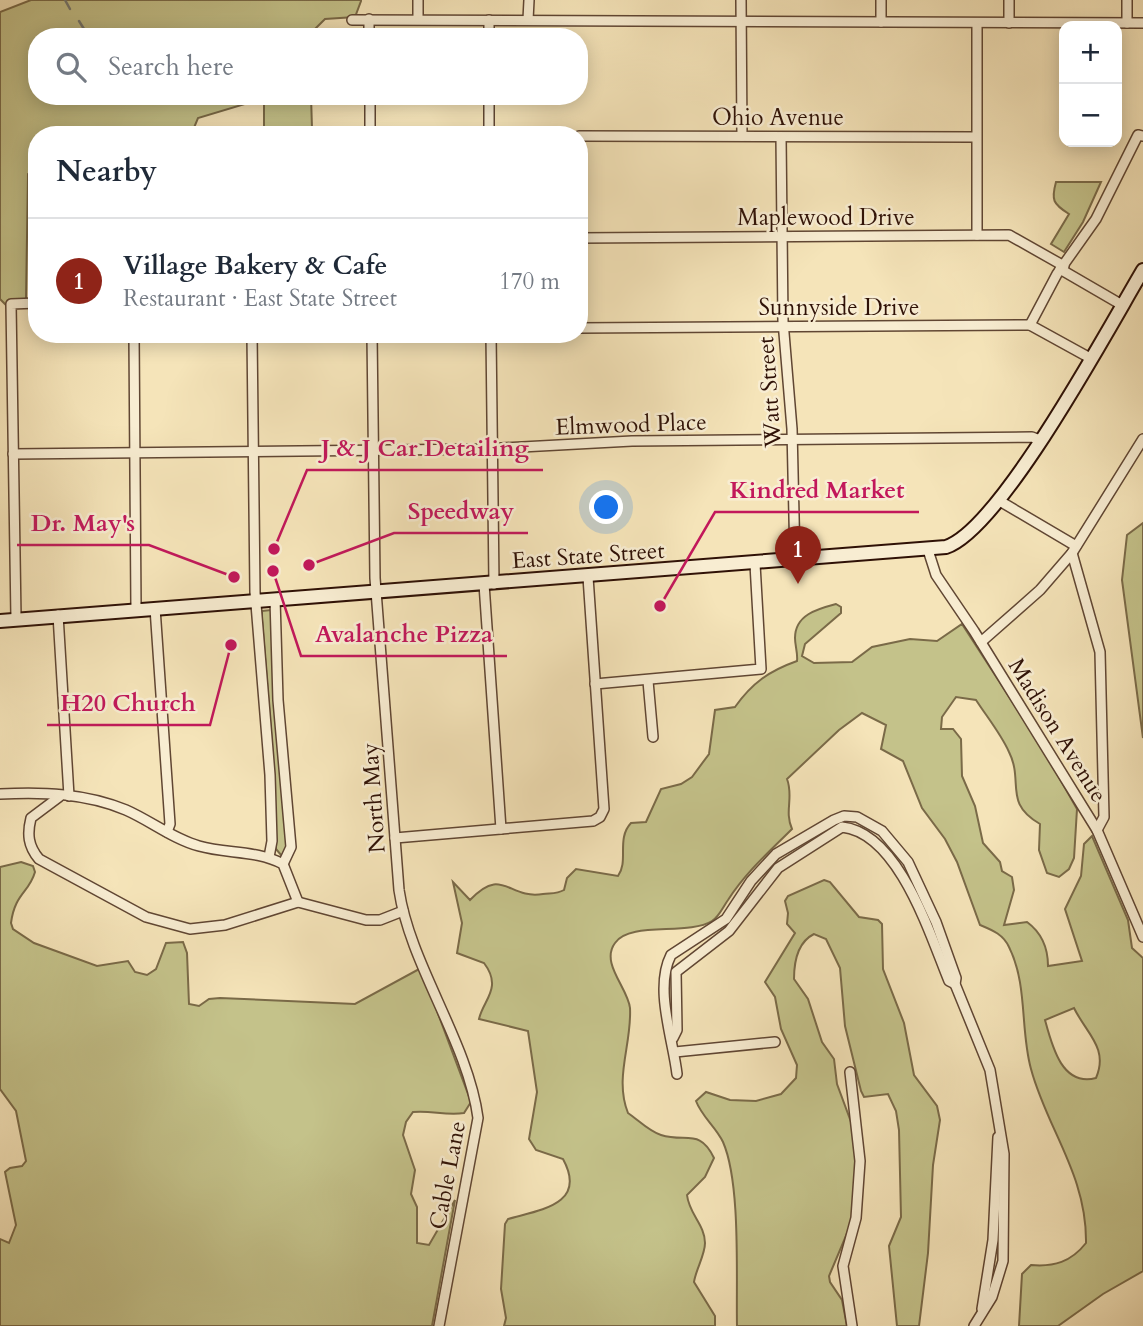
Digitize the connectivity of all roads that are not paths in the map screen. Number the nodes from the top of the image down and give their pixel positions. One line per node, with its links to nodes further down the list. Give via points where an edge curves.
1 (418, 0): 8 (street)
2 (529, 0): 11 (street)
3 (741, 0): 12 (street)
4 (881, 0): 13 (street)
5 (1009, 0): 15 (street)
6 (1127, 0): 16 (street)
7 (369, 19): 8 (street); 9 (street); 18 (street)
8 (418, 19): 10 (street)
9 (352, 20)
10 (489, 20): 11 (street); 19 (street)
11 (528, 20): 12 (street)
12 (741, 21): 13 (street); 25 (street)
13 (881, 22): 14 (street)
14 (977, 23): 15 (street); 28 (street)
15 (1009, 23): 16 (street)
16 (1128, 23): 17 (street)
17 (1143, 23)
18 (369, 28)
19 (489, 28)
20 (370, 105): 22 (street)
21 (489, 105): 23 (street)
22 (370, 126)
23 (489, 126)
24 (588, 136): 25 (street, Ohio Avenue)
25 (743, 136): 26 (street, Ohio Avenue)
26 (781, 136): 28 (street, Ohio Avenue); 30 (street, Watt Street)
27 (1140, 136): 32 (street, via 1096,219)
28 (976, 137): 29 (street)
29 (976, 235): 30 (street, Maplewood Drive); 32 (street, Maplewood Drive, via 1015,236)
30 (782, 237): 31 (street, Maplewood Drive); 37 (street, Watt Street)
31 (588, 238)
32 (1062, 268): 35 (street, Maplewood Drive); 36 (street)
33 (1143, 271): 35 (main road, East State Street)
34 (28, 303): 51 (street, via 11,304)
35 (1122, 305): 43 (main road, East State Street)
36 (1030, 325): 37 (street, Sunnyside Drive); 43 (street, Sunnyside Drive)
37 (784, 327): 38 (street, Sunnyside Drive); 44 (street, Watt Street)
38 (588, 328)
39 (134, 343): 50 (street)
40 (252, 343): 49 (street)
41 (372, 343): 48 (street, North May)
42 (491, 343): 47 (street)
43 (1090, 358): 46 (main road, East State Street)
44 (793, 438): 46 (street, Elmwood Place); 47 (street, Elmwood Place); 55 (street, Watt Street)
45 (1143, 439): 53 (street)
46 (1040, 440): 52 (main road, East State Street)
47 (492, 449): 48 (street, Elmwood Place); 58 (street)
48 (373, 450): 49 (street, Elmwood Place); 59 (street, North May)
49 (253, 451): 50 (street, Elmwood Place); 61 (street)
50 (134, 453): 51 (street, Elmwood Place); 63 (street)
51 (12, 454): 65 (street)
52 (998, 500): 53 (street); 54 (main road, East State Street, via 965,538)
53 (1074, 549): 67 (street, via 1040,590); 74 (street, via 1100,652 1104,817)
54 (928, 550): 55 (main road, East State Street); 67 (street, Madison Avenue, via 936,575)
55 (795, 560): 56 (main road, East State Street)
56 (755, 564): 57 (main road, East State Street); 68 (street, via 761,669)
57 (588, 576): 58 (main road, East State Street); 69 (street)
58 (489, 584): 59 (main road, East State Street); 73 (street)
59 (376, 592): 60 (main road, East State Street); 76 (street, North May)
60 (275, 599): 61 (main road, East State Street); 78 (street, via 291,849)
61 (256, 600): 62 (main road, East State Street); 77 (street, via 270,775)
62 (155, 608): 63 (main road, East State Street); 75 (street)
63 (136, 609): 64 (main road, East State Street)
64 (58, 615): 65 (main road, East State Street); 72 (street)
65 (16, 618): 66 (main road, East State Street)
66 (0, 619)
67 (981, 642): 74 (street, Madison Avenue)
68 (648, 681): 69 (street); 70 (street)
69 (595, 684): 73 (street, via 604,809 600,817)
70 (653, 737)
71 (0, 794): 72 (street, via 49,792)
72 (64, 797): 75 (street, via 124,810); 79 (street, via 31,818 31,850 39,859 146,918 190,929)
73 (501, 830): 76 (street)
74 (1097, 830): 81 (street, Madison Avenue)
75 (167, 832): 77 (street, via 199,847)
76 (396, 838): 80 (street, North May)
77 (269, 857): 78 (street)
78 (283, 864): 79 (street)
79 (298, 902): 80 (street, via 366,920)
80 (403, 911): 83 (street, North May)
81 (1143, 937)
82 (954, 984): 84 (street, via 902,874 866,835 842,827 778,868 741,919 676,972 677,1030); 84 (street, via 943,941 908,862 880,829 844,816 776,854 726,919 671,955 664,978); 91 (street, via 990,1070 1004,1154 1005,1243 997,1285)
83 (436, 995): 89 (street, Cable Lane, via 472,1086 478,1118)
84 (673, 1038): 86 (street)
85 (775, 1042): 86 (street)
86 (675, 1052): 88 (street)
87 (850, 1072): 90 (street, via 860,1175 856,1218 842,1275)
88 (677, 1074)
89 (439, 1326)
90 (852, 1326)
91 (974, 1326)

